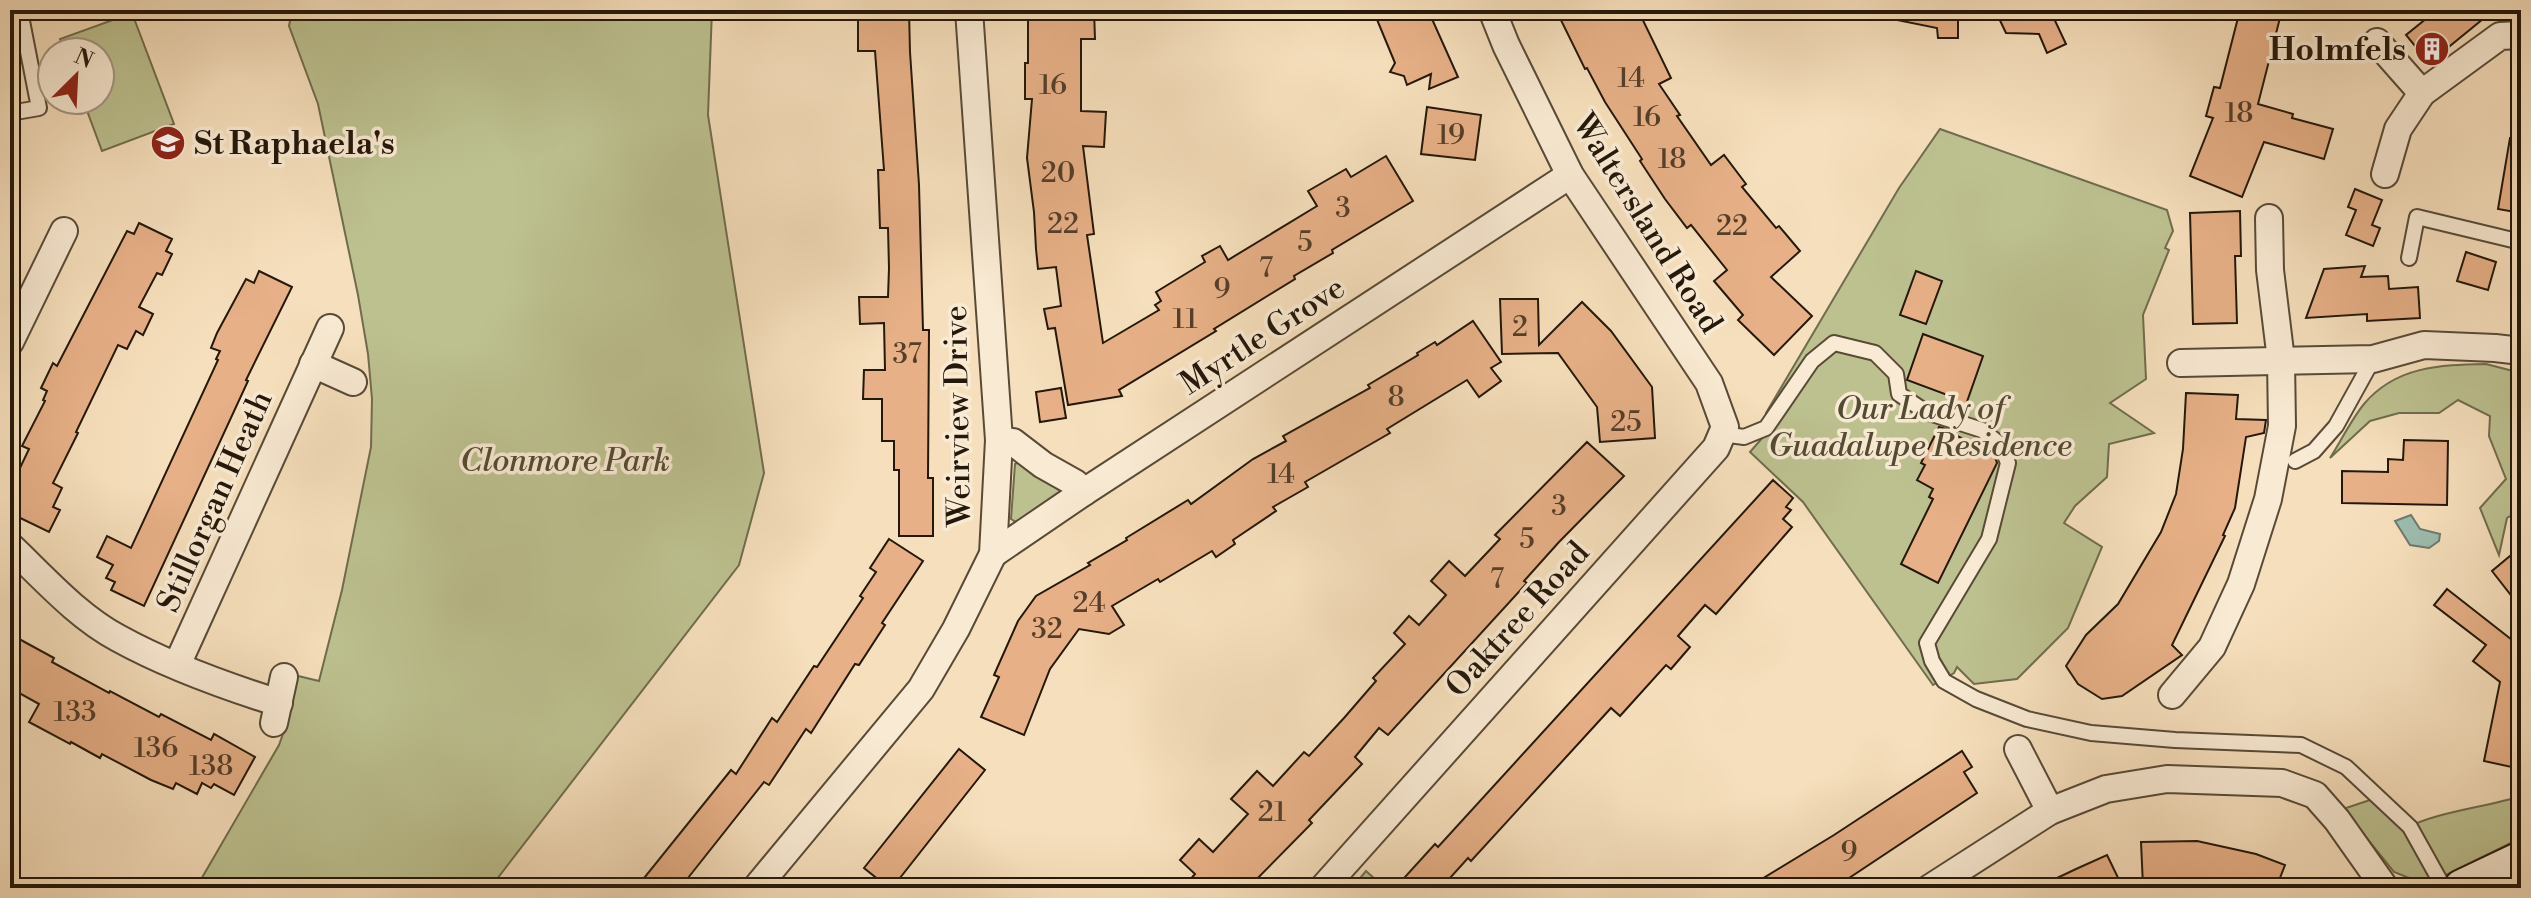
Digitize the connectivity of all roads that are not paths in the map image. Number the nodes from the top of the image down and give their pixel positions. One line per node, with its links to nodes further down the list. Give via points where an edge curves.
1 (969, 10): 23 (street, Weirview Drive)
2 (1492, 10): 9 (street, Waltersland Road)
3 (10, 13): 7 (lane, via 22,21 39,108)
4 (2521, 35): 6 (street, via 2500,36)
5 (2377, 42): 6 (street)
6 (2422, 93): 8 (street, via 2398,129)
7 (10, 113)
8 (2385, 174)
9 (1570, 175): 22 (street, Waltersland Road, via 1709,383 1725,427); 25 (street, Myrtle Grove)
10 (2269, 218): 18 (street)
11 (64, 231): 15 (street)
12 (2521, 242): 13 (lane, via 2417,217)
13 (2409, 258)
14 (330, 328): 20 (street, Stillorgan Heath)
15 (10, 342)
16 (2521, 351): 17 (street, via 2424,345)
17 (2373, 359): 18 (street); 24 (lane, via 2336,426 2314,451)
18 (2281, 360): 19 (street); 29 (street, via 2282,426 2268,499 2241,584 2212,647)
19 (2181, 363)
20 (313, 364): 21 (street); 28 (street, Stillorgan Heath)
21 (353, 382)
22 (1722, 434): 35 (street, Oaktree Road, via 1716,448); 38 (lane, via 1744,437 1766,428 1812,361 1834,343 1875,353 1896,374 1899,394 1926,412 1982,430 2001,445 2008,463 1989,539 1927,643 1944,681 2027,719 2091,733 2301,745 2346,767 2410,827)
23 (999, 440): 25 (street, via 1013,442); 27 (street, Weirview Drive)
24 (2295, 461)
25 (1084, 492): 27 (street, Myrtle Grove)
26 (10, 546): 28 (street, Stillorgan Heath, via 117,638)
27 (993, 554): 34 (street, Weirview Drive, via 921,689)
28 (177, 665): 30 (street, Stillorgan Heath)
29 (2172, 695)
30 (279, 701)
31 (2018, 749): 32 (street)
32 (2050, 811): 36 (street); 37 (street, via 2106,789 2167,779 2282,783 2315,795)
33 (2521, 860): 39 (street)
34 (756, 888)
35 (1323, 888)
36 (1930, 888)
37 (2385, 888)
38 (2444, 888)
39 (2462, 888)

